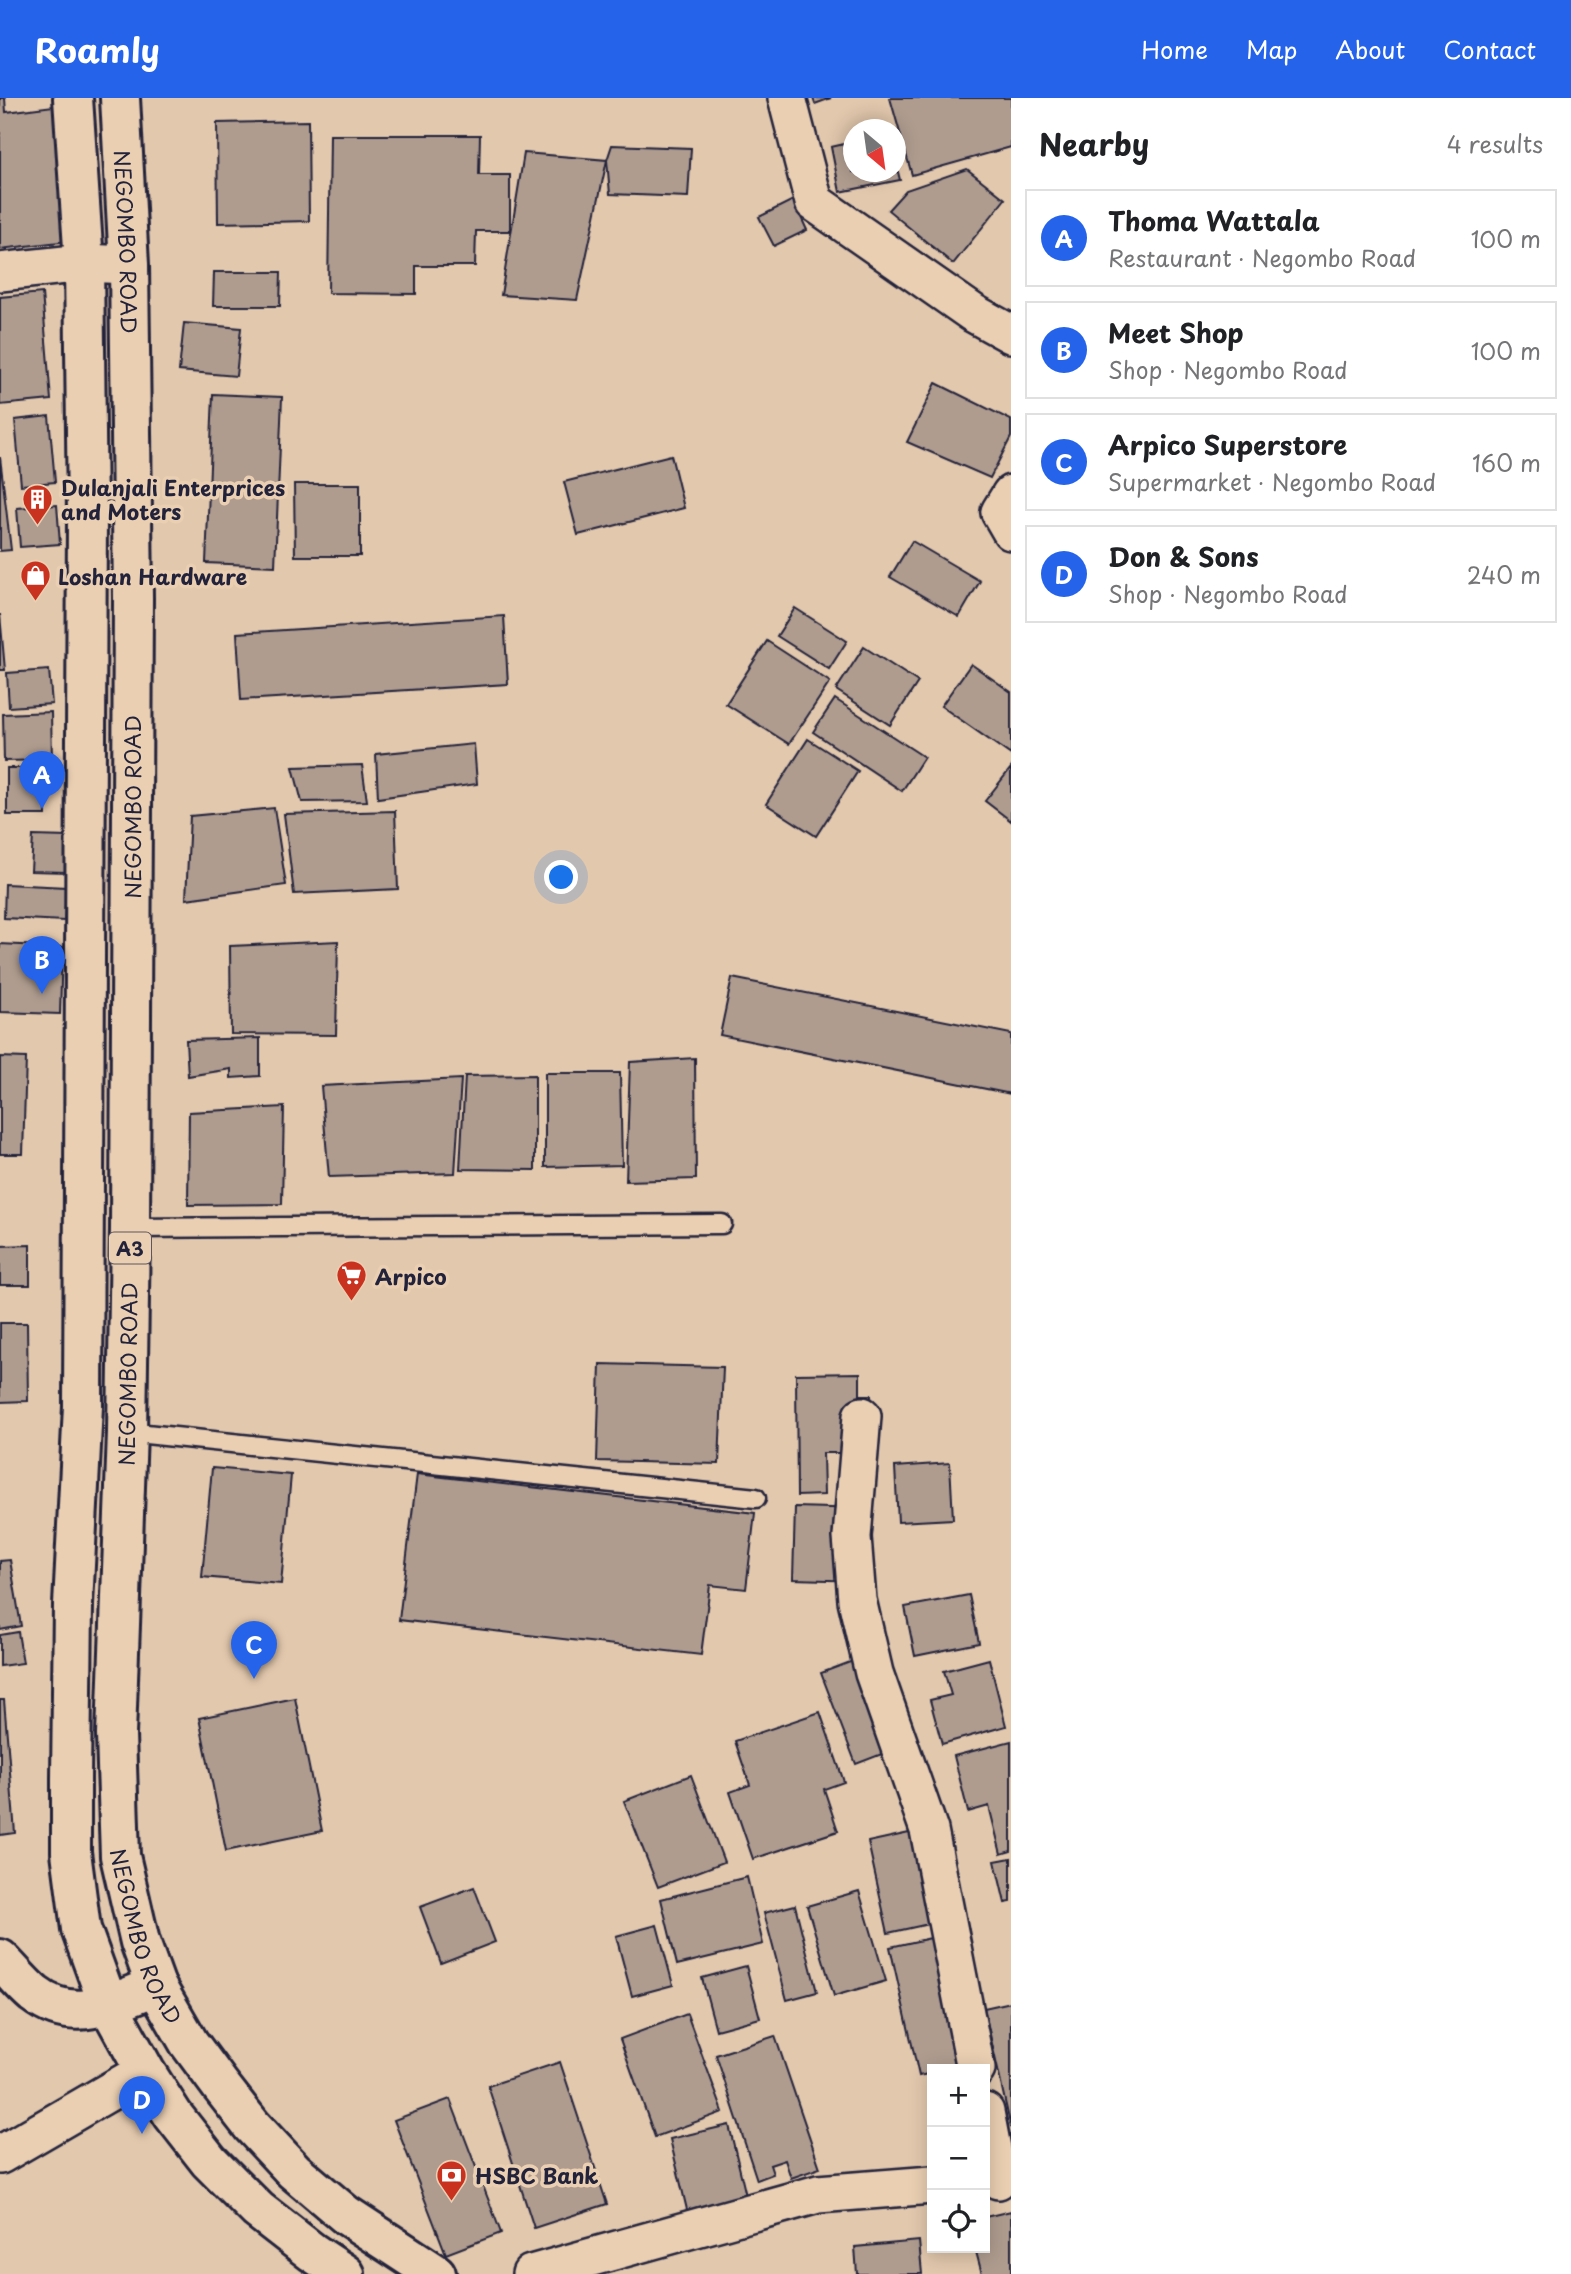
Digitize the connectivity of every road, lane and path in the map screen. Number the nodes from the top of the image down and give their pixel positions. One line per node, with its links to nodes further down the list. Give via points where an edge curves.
1 (73, 98): 4 (main road, NEGOMBO ROAD / A3)
2 (120, 98): 5 (main road, NEGOMBO ROAD / A3)
3 (787, 98): 7 (street, via 814,202 972,313)
4 (83, 263): 5 (street); 6 (street); 17 (main road, NEGOMBO ROAD / A3, via 87,516 83,1406 73,1605 71,1840 81,1929)
5 (129, 265): 11 (main road, NEGOMBO ROAD / A3, via 133,598)
6 (0, 272)
7 (1011, 334)
8 (1011, 494): 9 (street, via 1000,512)
9 (1011, 531)
10 (722, 1224): 11 (lane)
11 (130, 1228): 13 (main road, NEGOMBO ROAD / A3)
12 (862, 1416): 18 (street, via 852,1537 857,1600 874,1672 929,1830)
13 (127, 1432): 14 (lane); 16 (main road, NEGOMBO ROAD / A3, via 116,1735 120,1856 140,1942)
14 (756, 1498)
15 (0, 1959): 17 (main road, via 50,2005 83,2011)
16 (156, 1986): 17 (main road); 25 (main road, NEGOMBO ROAD / A3, via 220,2085 295,2171 346,2215)
17 (107, 2004): 19 (main road, NEGOMBO ROAD / A3)
18 (975, 2064)
19 (145, 2071): 21 (street); 24 (main road, NEGOMBO ROAD / A3, via 209,2161 258,2210)
20 (988, 2127): 22 (street)
21 (0, 2155)
22 (998, 2179)
23 (927, 2185): 26 (street, via 818,2194)
24 (345, 2274)
25 (436, 2274)
26 (531, 2274)

